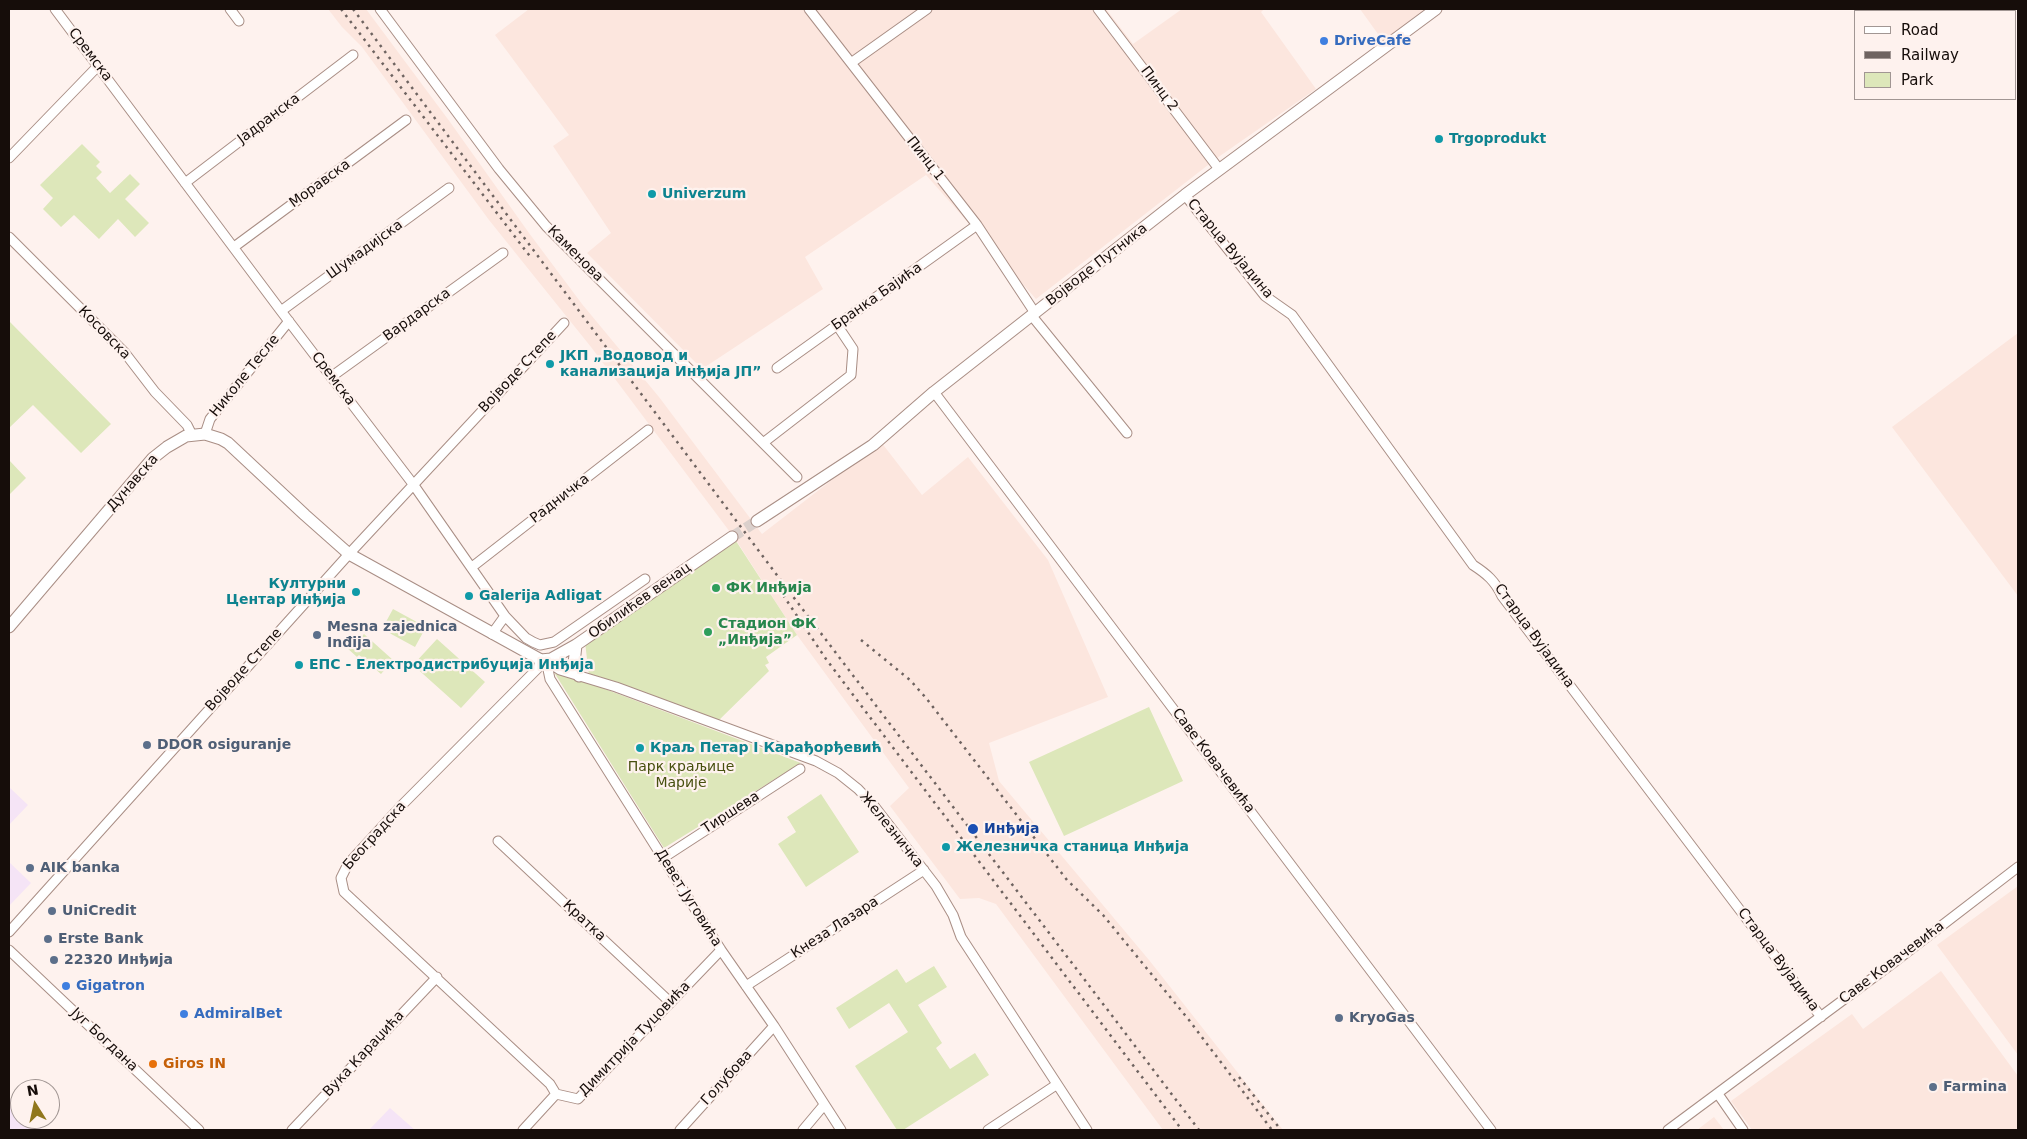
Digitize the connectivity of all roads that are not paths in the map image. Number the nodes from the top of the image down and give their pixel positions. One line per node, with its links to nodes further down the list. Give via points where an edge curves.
1 (55, 9): 11 (street, Сремска)
2 (230, 9): 8 (street)
3 (380, 9): 34 (street, Каменова, via 499,169 546,226)
4 (809, 9): 10 (street, Пинц 1)
5 (928, 9): 10 (street)
6 (1098, 9): 14 (street, Пинц 2)
7 (1436, 9): 14 (main road, Војводе Путника)
8 (239, 21)
9 (353, 55): 15 (street, Јадранска)
10 (851, 63): 18 (street, Пинц 1)
11 (98, 66): 13 (street); 15 (street, Сремска)
12 (406, 120): 20 (street, Моравска)
13 (9, 158)
14 (1219, 169): 17 (main road, Војводе Путника)
15 (185, 183): 20 (street, Сремска)
16 (449, 188): 22 (street, Шумадијска)
17 (1185, 195): 23 (main road, Војводе Путника); 59 (street, Старца Вујадина, via 1265,296 1292,315 1473,565 1495,582 1502,596)
18 (977, 225): 23 (street, Пинц 1); 26 (street, Бранка Бајића)
19 (9, 237): 33 (street, Косовска, via 125,353)
20 (234, 247): 22 (street, Сремска)
21 (503, 253): 28 (street, Вардарска)
22 (281, 311): 24 (street, Сремска)
23 (1034, 315): 29 (main road, Војводе Путника); 31 (street, Пинц 1)
24 (289, 321): 28 (street, Сремска); 32 (street, Николе Тесле, via 210,419)
25 (564, 323): 36 (street, Војводе Степе)
26 (837, 325): 27 (street, Бранка Бајића); 34 (street, via 853,349 851,375)
27 (777, 368)
28 (331, 377): 36 (street, Сремска)
29 (934, 392): 37 (main road, Војводе Путника, via 873,445); 73 (street, Саве Ковачевића)
30 (648, 430): 40 (street, Радничка)
31 (1127, 433)
32 (205, 434): 33 (main road, Дунавска); 39 (main road, Дунавска, via 228,443)
33 (192, 435): 43 (main road, Дунавска, via 178,440 154,458)
34 (763, 443): 35 (street, Каменова)
35 (797, 477)
36 (413, 484): 39 (street, Војводе Степе); 40 (street, Сремска)
37 (757, 521)
38 (732, 537): 45 (main road, Обилићев венац)
39 (349, 554): 44 (main road, Железничка); 53 (street, Војводе Степе)
40 (472, 567): 42 (street, Сремска)
41 (645, 580): 42 (street, Сремска, via 563,637 546,644 540,645 526,638)
42 (505, 616): 44 (street)
43 (9, 627)
44 (492, 634): 46 (main road, Железничка)
45 (576, 645): 46 (main road, Обилићев венац); 47 (main road, via 574,664)
46 (546, 660): 47 (street, Железничка, via 560,670); 50 (street, Девет Југовића, via 550,679); 56 (street, Београдска, via 402,805 348,864 341,878 344,892)
47 (579, 676): 52 (street, Железничка, via 616,687 838,773 875,808)
48 (800, 769): 50 (street, Тиршева)
49 (498, 841): 58 (street, Кратка)
50 (663, 858): 55 (street, Девет Југовића)
51 (2018, 867): 59 (street, Саве Ковачевића)
52 (924, 870): 57 (street, Кнеза Лазара); 61 (street, Железничка, via 953,915 961,937)
53 (9, 932)
54 (9, 950): 65 (street, Југ Богдана)
55 (721, 950): 57 (street, Девет Југовића); 58 (street, Димитрија Туцовића)
56 (437, 977): 62 (street, Београдска, via 550,1084); 66 (street, Вука Караџића)
57 (746, 986): 60 (street, Девет Југовића)
58 (670, 1002): 62 (street, Димитрија Туцовића, via 578,1099)
59 (1821, 1017): 63 (street, Саве Ковачевића)
60 (774, 1026): 64 (street, Девет Југовића); 68 (street, Голубова)
61 (1056, 1085): 71 (street); 72 (street, Железничка)
62 (556, 1094): 67 (street)
63 (1718, 1094): 74 (street, Саве Ковачевића); 75 (street)
64 (824, 1105): 69 (street); 70 (street, Девет Југовића)
65 (199, 1130)
66 (292, 1130)
67 (523, 1130)
68 (680, 1130)
69 (803, 1130)
70 (841, 1130)
71 (988, 1130)
72 (1087, 1130)
73 (1491, 1130)
74 (1668, 1130)
75 (1743, 1130)

